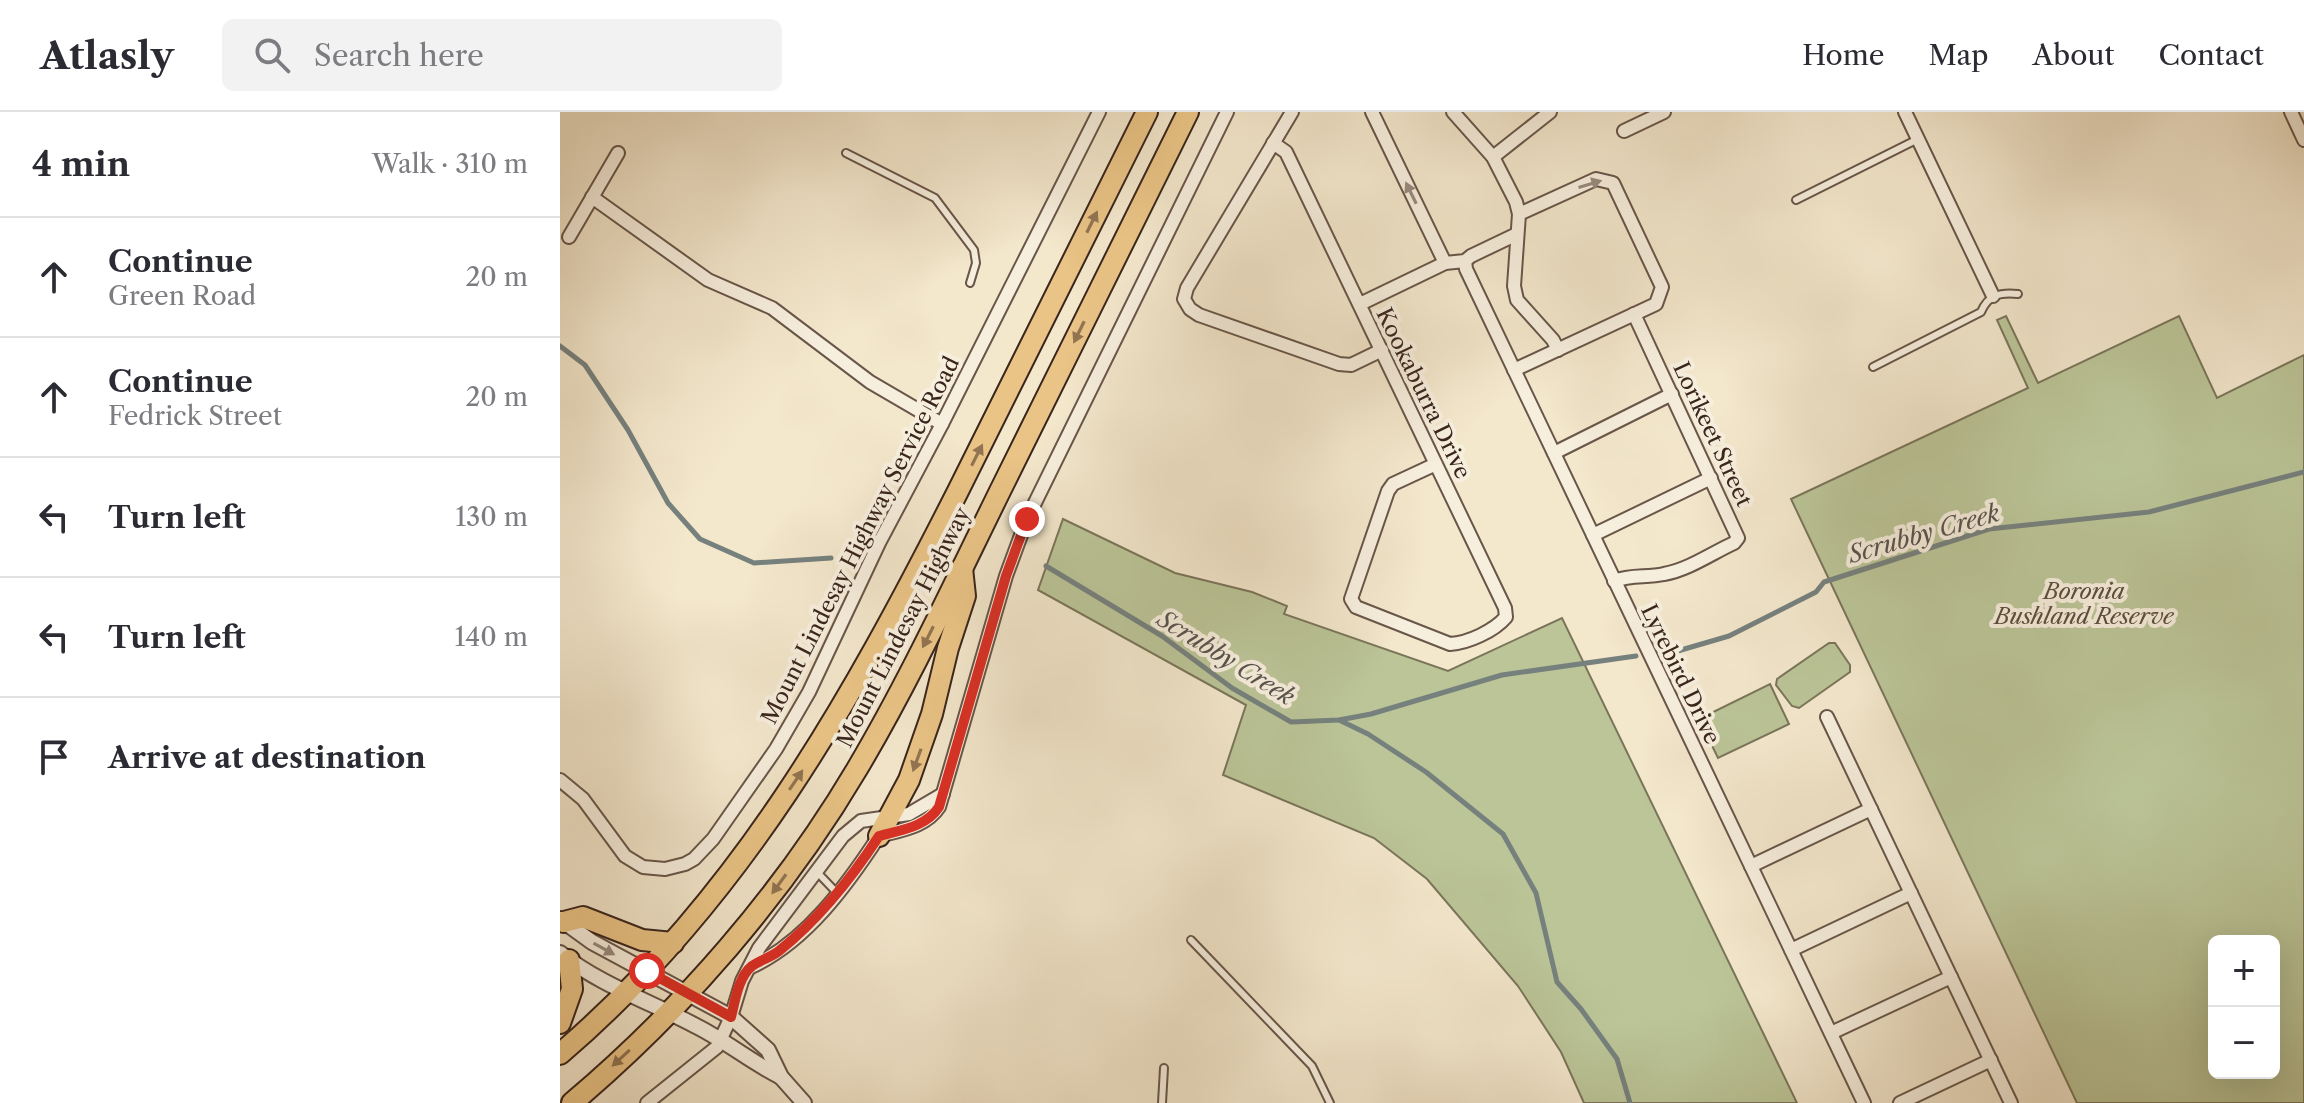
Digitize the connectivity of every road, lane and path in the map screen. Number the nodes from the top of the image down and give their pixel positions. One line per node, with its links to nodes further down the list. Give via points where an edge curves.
1 (1099, 112): 36 (street, Mount Lindesay Highway Service Road)
2 (1147, 112): 54 (highway, Mount Lindesay Highway, one-way to 2, via 752,845 851,694)
3 (1188, 112): 41 (highway, Mount Lindesay Highway, one-way to 41)
4 (1227, 112): 45 (street, via 1018,541)
5 (1292, 112): 15 (street)
6 (1372, 112): 25 (street, one-way to 6)
7 (1453, 112): 18 (street)
8 (1550, 112): 18 (street)
9 (1664, 112): 12 (street)
10 (1905, 112): 13 (street)
11 (2291, 112): 14 (street)
12 (1624, 131)
13 (1918, 139): 20 (lane); 28 (street)
14 (2304, 140)
15 (1273, 143): 29 (street, Kookaburra Drive, via 1286,152); 31 (street, via 1184,299 1199,315 1339,364 1351,365)
16 (618, 153): 19 (street)
17 (846, 153): 26 (lane, via 935,198 974,250)
18 (1493, 157): 21 (street)
19 (592, 197): 23 (street); 36 (street, via 695,272 772,308 870,382)
20 (1796, 200)
21 (1519, 214): 22 (street); 30 (street, one-way to 30, via 1596,179 1613,183 1662,287 1656,304)
22 (1517, 234): 24 (street); 32 (street, via 1517,300)
23 (569, 237)
24 (1465, 261): 25 (street); 34 (street, Lyrebird Drive)
25 (1445, 263): 29 (street)
26 (970, 283)
27 (2018, 294): 28 (lane)
28 (1993, 296): 33 (lane, via 1981,312)
29 (1360, 304): 31 (street, Kookaburra Drive)
30 (1634, 314): 32 (street); 35 (street, Lorikeet Street)
31 (1382, 350): 38 (street, Kookaburra Drive)
32 (1558, 350): 34 (street)
33 (1873, 367)
34 (1514, 370): 37 (street, Lyrebird Drive)
35 (1672, 394): 37 (street); 39 (street, Lorikeet Street)
36 (942, 424): 44 (street, Mount Lindesay Highway Service Road, via 809,692 742,799 694,859 665,869 634,863 577,791)
37 (1554, 453): 40 (street, Lyrebird Drive)
38 (1436, 464): 38 (street, Kookaburra Drive, via 1388,491 1351,599 1356,607 1450,644 1460,643 1499,625 1505,608)
39 (1711, 478): 40 (street); 42 (street, Lorikeet Street, via 1737,531 1734,543 1675,572)
40 (1593, 535): 42 (street, Lyrebird Drive)
41 (962, 567): 47 (highway, one-way to 47, via 965,596 932,714); 61 (highway, Mount Lindesay Highway, one-way to 61, via 832,809 762,906)
42 (1614, 581): 48 (street, Lyrebird Drive)
43 (1827, 717): 46 (street)
44 (560, 780)
45 (943, 794): 47 (street); 47 (street, via 939,807 921,824)
46 (1871, 809): 48 (street); 51 (street)
47 (884, 827): 49 (street, via 868,819 855,824); 50 (street)
48 (1751, 866): 55 (street, Lyrebird Drive)
49 (817, 872): 50 (lane); 57 (street, via 759,948)
50 (837, 893): 57 (street, via 779,951)
51 (1911, 893): 55 (street); 59 (street)
52 (561, 923): 54 (highway, via 583,917 642,940); 58 (street, one-way to 58)
53 (1191, 940): 75 (lane, via 1312,1066)
54 (673, 943): 58 (highway, Mount Lindesay Highway)
55 (1791, 950): 65 (street, Lyrebird Drive)
56 (565, 957): 60 (street); 64 (highway, via 572,989)
57 (751, 967): 63 (street)
58 (647, 971): 60 (highway, Mount Lindesay Highway); 61 (street)
59 (1951, 977): 65 (street); 68 (street)
60 (627, 992): 62 (street); 67 (highway, Mount Lindesay Highway)
61 (687, 993): 62 (highway, Mount Lindesay Highway); 63 (street)
62 (668, 1012): 66 (street); 71 (highway, Mount Lindesay Highway, one-way to 71)
63 (731, 1017): 66 (street); 70 (street, via 768,1050)
64 (560, 1023)
65 (1831, 1033): 76 (street, Lyrebird Drive)
66 (722, 1040): 70 (street); 72 (street)
67 (560, 1054)
68 (1991, 1060): 77 (street); 78 (street)
69 (1164, 1068): 74 (lane)
70 (781, 1077): 73 (street)
71 (572, 1103)
72 (647, 1103)
73 (804, 1103)
74 (1162, 1103)
75 (1330, 1103)
76 (1864, 1103)
77 (1900, 1103)
78 (2011, 1103)

